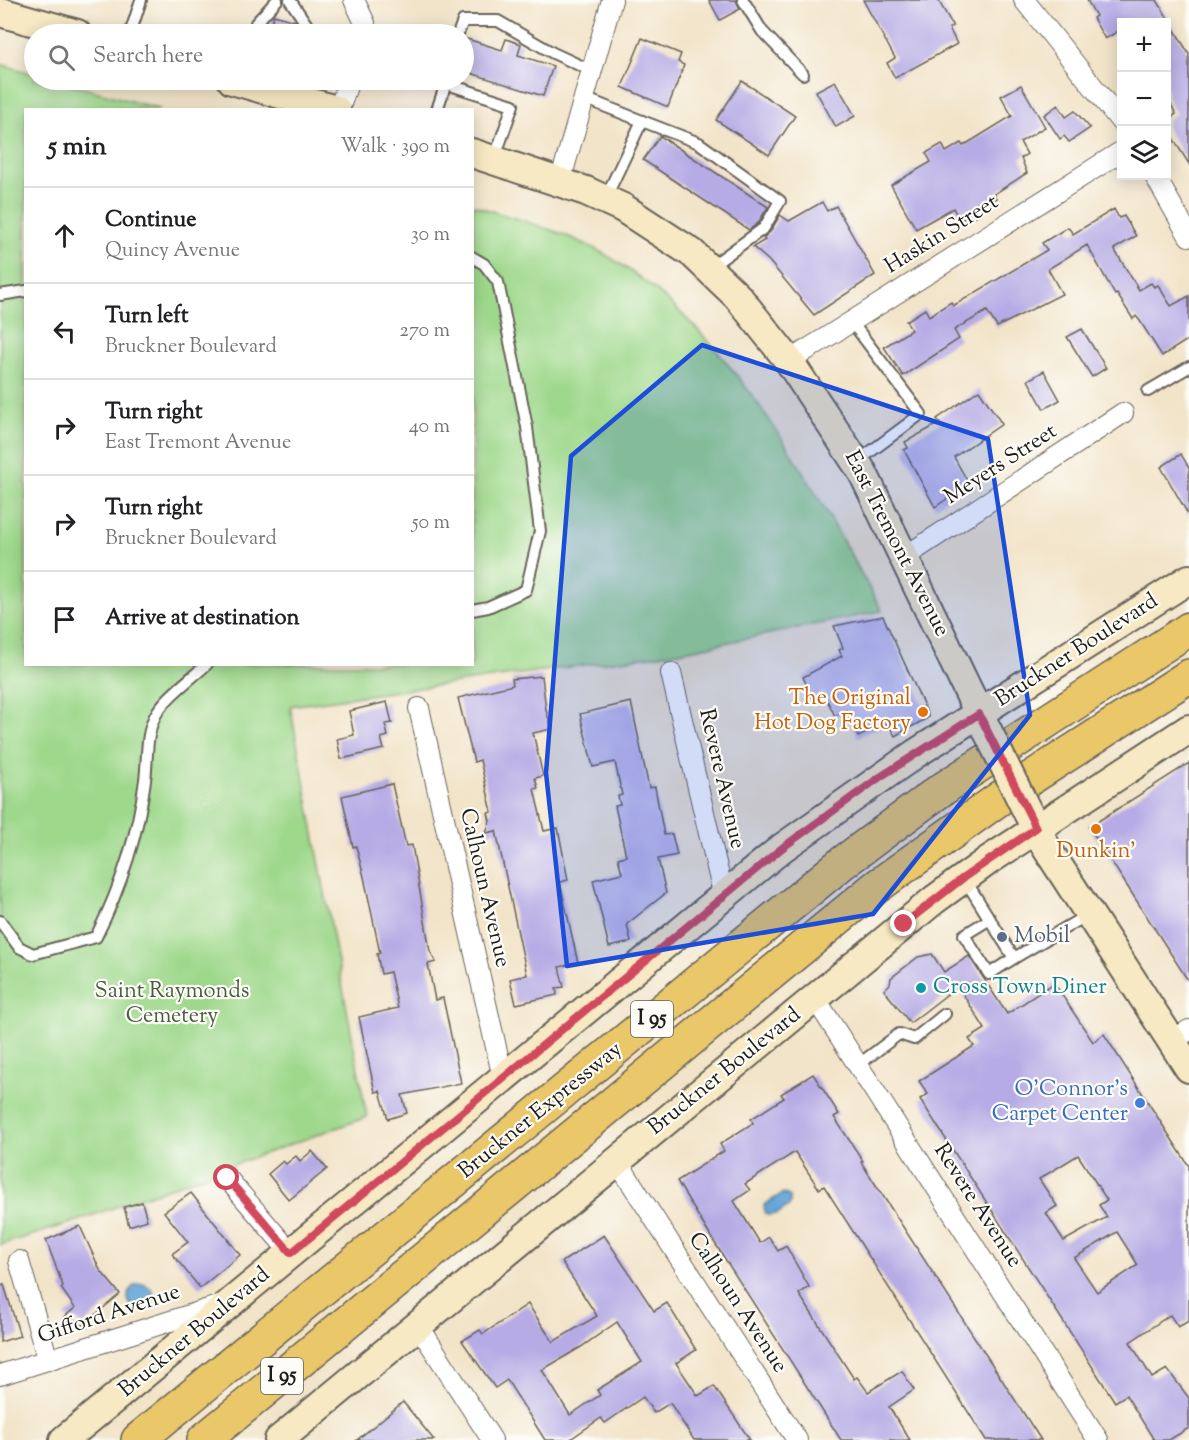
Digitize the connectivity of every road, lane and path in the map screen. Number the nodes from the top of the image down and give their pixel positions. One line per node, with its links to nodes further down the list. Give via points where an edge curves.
1 (141, 0): 10 (lane)
2 (277, 0): 11 (lane)
3 (290, 0): 12 (lane)
4 (354, 0): 13 (street)
5 (612, 0): 15 (street)
6 (743, 0): 16 (lane, via 762,31)
7 (1024, 0): 25 (street)
8 (0, 12): 9 (main road)
9 (41, 24)
10 (133, 24)
11 (256, 24)
12 (306, 24)
13 (365, 24)
14 (462, 24): 15 (lane, via 498,21)
15 (591, 71): 21 (street)
16 (803, 74)
17 (284, 90): 22 (main road)
18 (343, 90): 23 (street)
19 (444, 90): 24 (lane)
20 (470, 90): 28 (lane, via 513,105)
21 (584, 98): 26 (lane); 30 (street)
22 (331, 108)
23 (334, 108)
24 (438, 108)
25 (1117, 117)
26 (642, 121): 31 (lane); 34 (lane, via 699,142 780,201 764,228)
27 (1117, 154): 37 (street, Haskin Street)
28 (483, 157): 30 (main road, East Tremont Avenue)
29 (1157, 180): 32 (street)
30 (560, 182): 31 (main road, East Tremont Avenue)
31 (605, 199): 34 (main road, East Tremont Avenue, via 657,228)
32 (1189, 236)
33 (474, 258): 45 (lane, via 498,282 504,304 527,427 540,531 526,590)
34 (710, 268): 38 (main road, East Tremont Avenue)
35 (24, 291): 36 (lane)
36 (0, 295)
37 (851, 321): 38 (street, Haskin Street); 42 (lane, via 921,414)
38 (789, 361): 42 (main road, East Tremont Avenue)
39 (1189, 366): 40 (lane)
40 (1148, 391)
41 (1123, 413): 43 (street, Meyers Street)
42 (857, 462): 43 (main road, East Tremont Avenue)
43 (906, 556): 51 (main road, East Tremont Avenue)
44 (1189, 579): 51 (main road, Bruckner Boulevard)
45 (474, 610)
46 (1189, 629): 75 (highway, Bruckner Expressway / I 95, via 946,787 857,851)
47 (205, 666): 58 (lane, via 156,715 147,741 146,778 134,838 116,896 96,937 33,954 19,947)
48 (671, 673): 55 (street, Revere Avenue)
49 (1189, 676): 76 (highway, Bruckner Expressway / I 95, via 972,817 876,887)
50 (419, 708): 65 (street, Calhoun Avenue)
51 (983, 722): 53 (main road, East Tremont Avenue, bridge); 55 (main road, Bruckner Boulevard, via 880,777 782,848)
52 (1189, 729): 53 (main road, Bruckner Boulevard)
53 (1031, 820): 54 (main road, Bruckner Boulevard); 56 (main road, East Tremont Avenue)
54 (963, 878): 57 (lane); 60 (main road, Bruckner Boulevard)
55 (724, 897): 65 (main road, Bruckner Boulevard)
56 (1089, 914): 59 (lane); 62 (main road, East Tremont Avenue)
57 (990, 919): 59 (lane); 59 (lane, via 964,935 989,974)
58 (0, 921)
59 (1014, 958)
60 (815, 998): 63 (street, Revere Avenue); 66 (main road, Bruckner Boulevard)
61 (945, 1014): 63 (lane, via 914,1040 899,1034)
62 (1180, 1036): 64 (main road, East Tremont Avenue)
63 (858, 1065): 80 (street, Revere Avenue)
64 (1189, 1068)
65 (503, 1078): 68 (main road, Bruckner Boulevard)
66 (617, 1161): 71 (main road, Bruckner Boulevard); 79 (street, Calhoun Avenue)
67 (227, 1178): 68 (street)
68 (291, 1253): 70 (main road, Bruckner Boulevard)
69 (20, 1261): 72 (street)
70 (232, 1301): 72 (street, Gifford Avenue); 74 (main road, Bruckner Boulevard)
71 (418, 1325): 77 (main road, Bruckner Boulevard); 78 (street)
72 (48, 1360): 73 (street, Gifford Avenue)
73 (0, 1375)
74 (64, 1440)
75 (138, 1440)
76 (204, 1440)
77 (279, 1440)
78 (492, 1440)
79 (797, 1440)
80 (1098, 1440)

